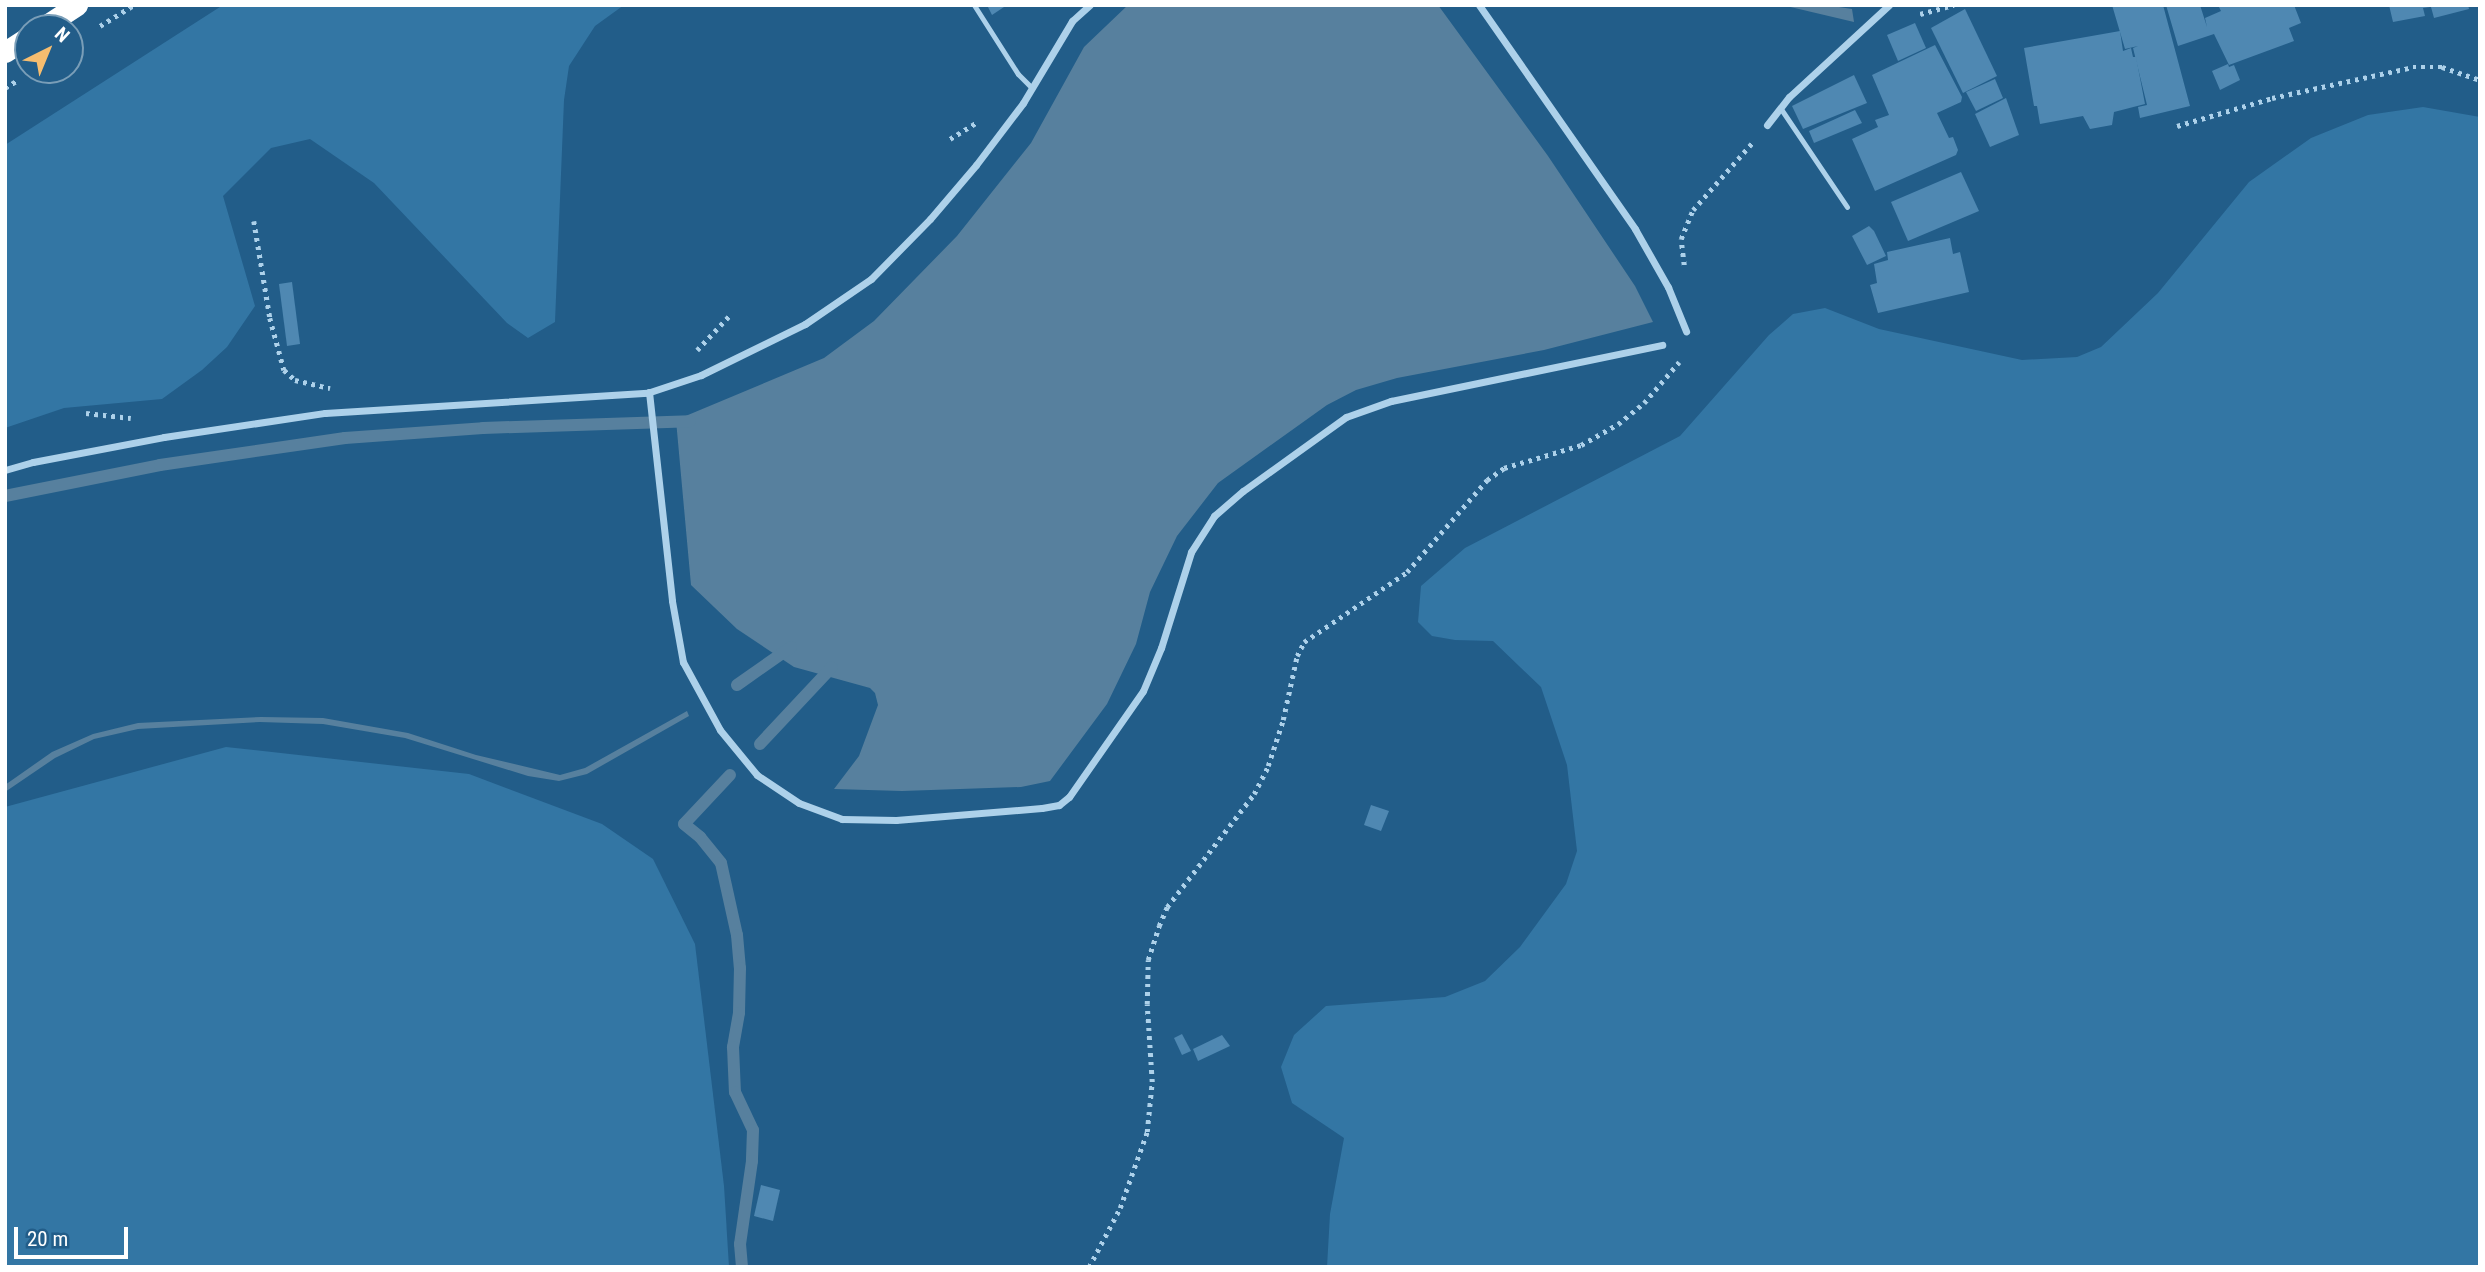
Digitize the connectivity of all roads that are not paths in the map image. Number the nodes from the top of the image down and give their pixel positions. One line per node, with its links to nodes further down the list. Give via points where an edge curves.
1 (974, 5): 5 (lane)
2 (1090, 5): 5 (street, via 1072,21)
3 (1479, 5): 9 (street, via 1635,229 1668,287)
4 (1889, 5): 6 (street)
5 (1032, 88): 11 (street, via 976,165 871,279 766,345 701,375)
6 (1781, 109): 7 (street); 8 (lane)
7 (1767, 125)
8 (1847, 207)
9 (1686, 331)
10 (1661, 345): 11 (street, via 1391,401 1346,417 1214,516 1191,552 1143,691 1069,797 1059,805 1042,808 896,820 842,819 799,803 757,775 720,730 683,662)
11 (649, 392): 12 (street, via 325,413 164,437)
12 (5, 470)

